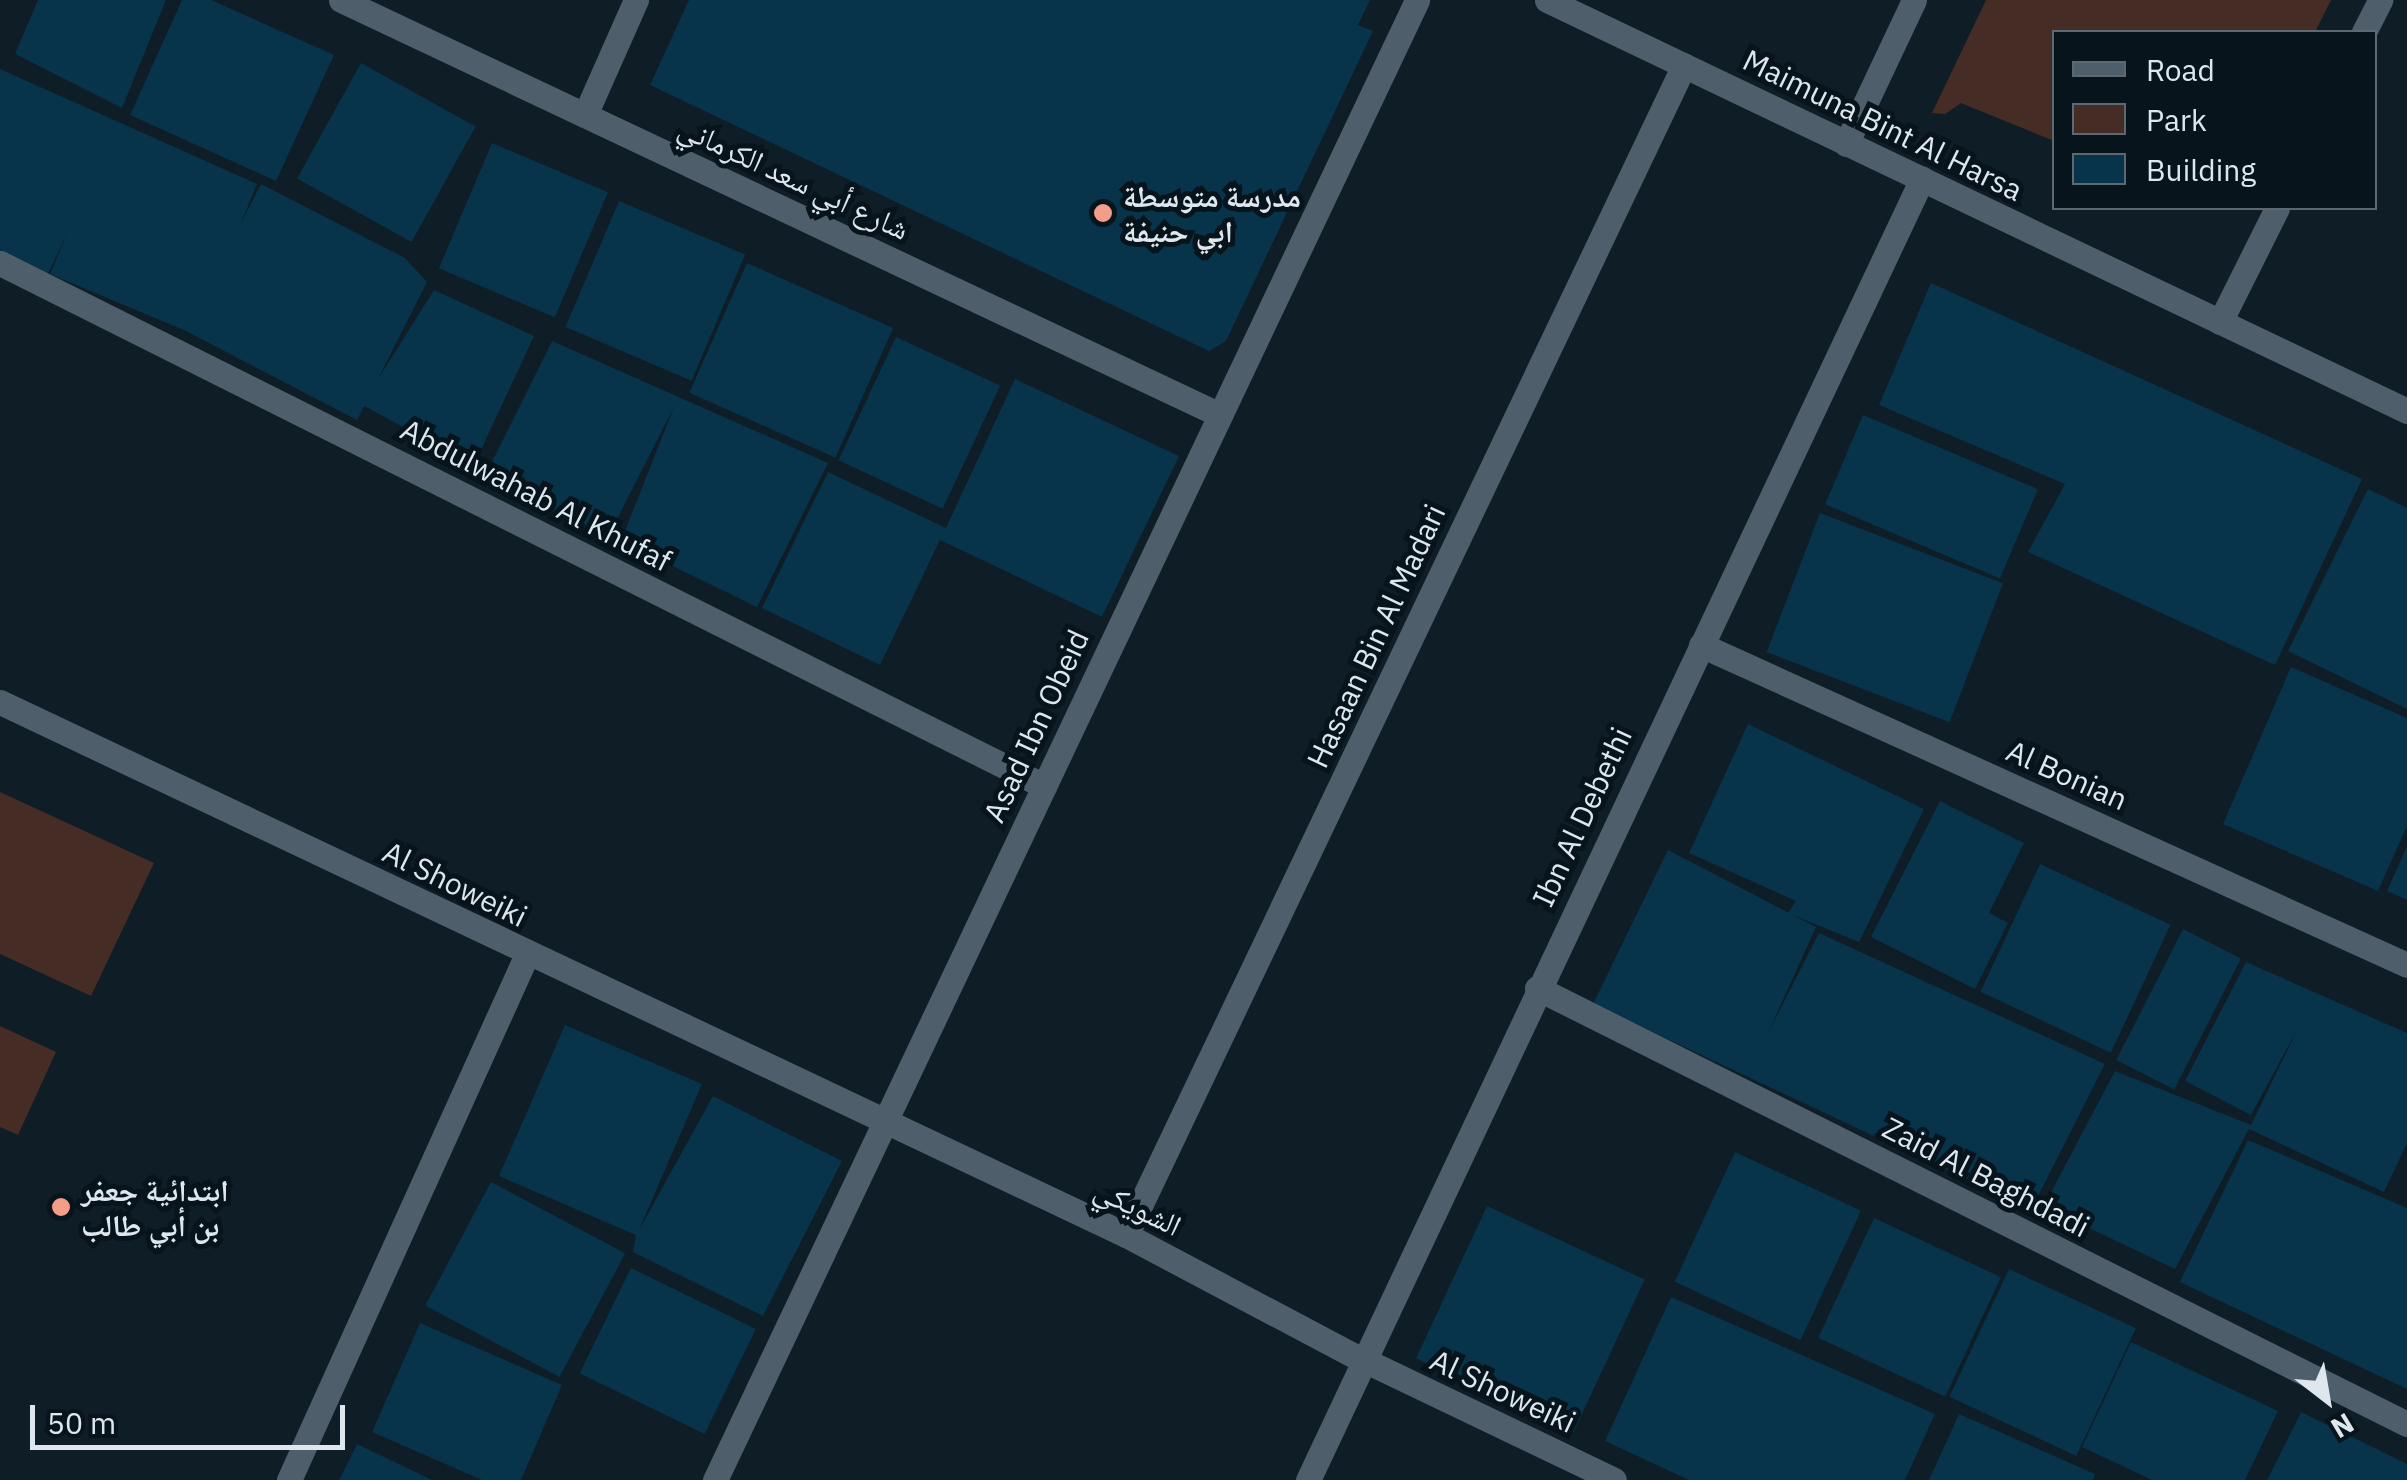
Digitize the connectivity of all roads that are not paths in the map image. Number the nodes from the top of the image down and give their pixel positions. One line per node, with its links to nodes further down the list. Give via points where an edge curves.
1 (341, 0): 9 (street, شارع أبي سعد الكرماني)
2 (636, 0): 9 (street)
3 (1417, 0): 16 (street, Asad Ibn Obeid)
4 (1547, 0): 8 (street, Maimuna Bint Al Harsa)
5 (1914, 0): 10 (street)
6 (2380, 0): 7 (street)
7 (2365, 30)
8 (1684, 65): 10 (street, Maimuna Bint Al Harsa); 24 (street, Hasaan Bin Al Madari)
9 (585, 115): 16 (street, شارع أبي سعد الكرماني)
10 (1846, 144): 11 (street, Maimuna Bint Al Harsa)
11 (1922, 179): 14 (street, Maimuna Bint Al Harsa); 17 (street, Ibn Al Debethi)
12 (2276, 210): 14 (street)
13 (0, 263): 19 (street, Abdulwahab Al Khufaf)
14 (2220, 322): 15 (street, Maimuna Bint Al Harsa)
15 (2407, 411)
16 (1220, 415): 19 (street, Asad Ibn Obeid)
17 (1700, 644): 21 (street, Al Bonian); 22 (street, Ibn Al Debethi)
18 (0, 702): 20 (street, Al Showeiki)
19 (1044, 786): 23 (street, Asad Ibn Obeid)
20 (526, 954): 23 (street, Al Showeiki); 27 (street)
21 (2407, 965)
22 (1536, 988): 25 (street, Ibn Al Debethi); 26 (street, Zaid Al Baghdadi)
23 (882, 1125): 24 (street, الشويكي); 28 (street, Asad Ibn Obeid)
24 (1126, 1235): 25 (street, الشويكي)
25 (1362, 1360): 29 (street, Ibn Al Debethi); 30 (street, Al Showeiki)
26 (2407, 1424)
27 (289, 1480)
28 (715, 1480)
29 (1308, 1480)
30 (1614, 1480)

